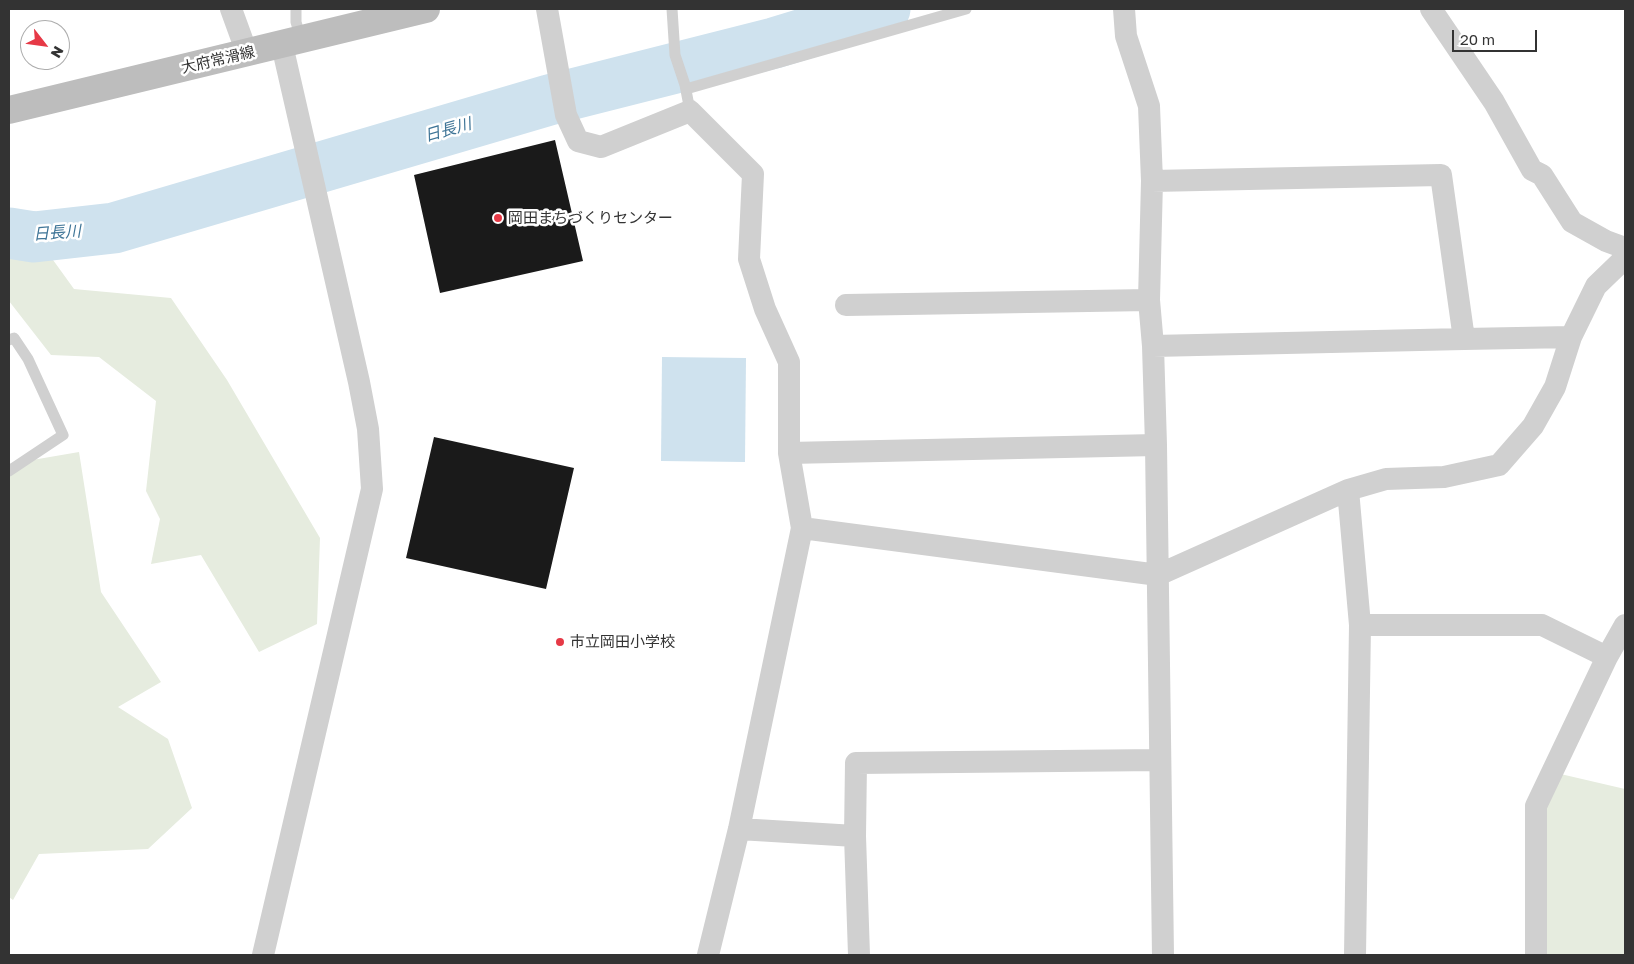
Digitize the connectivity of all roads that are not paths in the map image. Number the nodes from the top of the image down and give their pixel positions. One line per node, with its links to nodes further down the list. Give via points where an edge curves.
1 (230, 9): 10 (street)
2 (296, 9): 9 (lane)
3 (426, 9): 9 (main road, 大府常滑線)
4 (547, 9): 13 (street, via 566,115 578,141 601,147)
5 (672, 9): 11 (lane, via 675,55)
6 (966, 9): 11 (lane)
7 (1124, 9): 14 (street, via 1126,36 1149,106)
8 (1431, 9): 15 (street, via 1494,102 1532,170 1542,175 1572,222)
9 (292, 42): 10 (main road, 大府常滑線); 35 (street, via 307,157 368,429 372,490)
10 (247, 53): 12 (main road, 大府常滑線)
11 (685, 87): 13 (lane)
12 (9, 110)
13 (690, 112): 24 (street, via 753,174 749,259 765,309 789,362)
14 (1152, 181): 17 (street); 20 (street, via 1441,175)
15 (1625, 248)
16 (1625, 258): 19 (street, via 1596,286)
17 (1148, 300): 18 (street); 22 (street)
18 (846, 306)
19 (1571, 337): 20 (street); 26 (street, via 1555,387 1538,418 1499,465 1444,477 1386,479)
20 (1464, 339): 22 (street)
21 (9, 340): 25 (lane, via 14,338 28,359 63,435)
22 (1153, 346): 23 (street)
23 (1156, 445): 24 (street); 28 (street)
24 (789, 453): 27 (street)
25 (9, 471)
26 (1348, 490): 28 (street); 29 (street)
27 (802, 528): 28 (street); 33 (street)
28 (1158, 575): 32 (street)
29 (1360, 625): 31 (street, via 1542,625); 39 (street)
30 (1625, 625): 31 (street)
31 (1606, 657): 40 (street, via 1536,806)
32 (1160, 760): 34 (street, via 856,764); 38 (street)
33 (739, 829): 34 (street); 36 (street)
34 (854, 836): 37 (street)
35 (264, 955)
36 (708, 955)
37 (859, 955)
38 (1163, 955)
39 (1355, 955)
40 (1536, 955)

